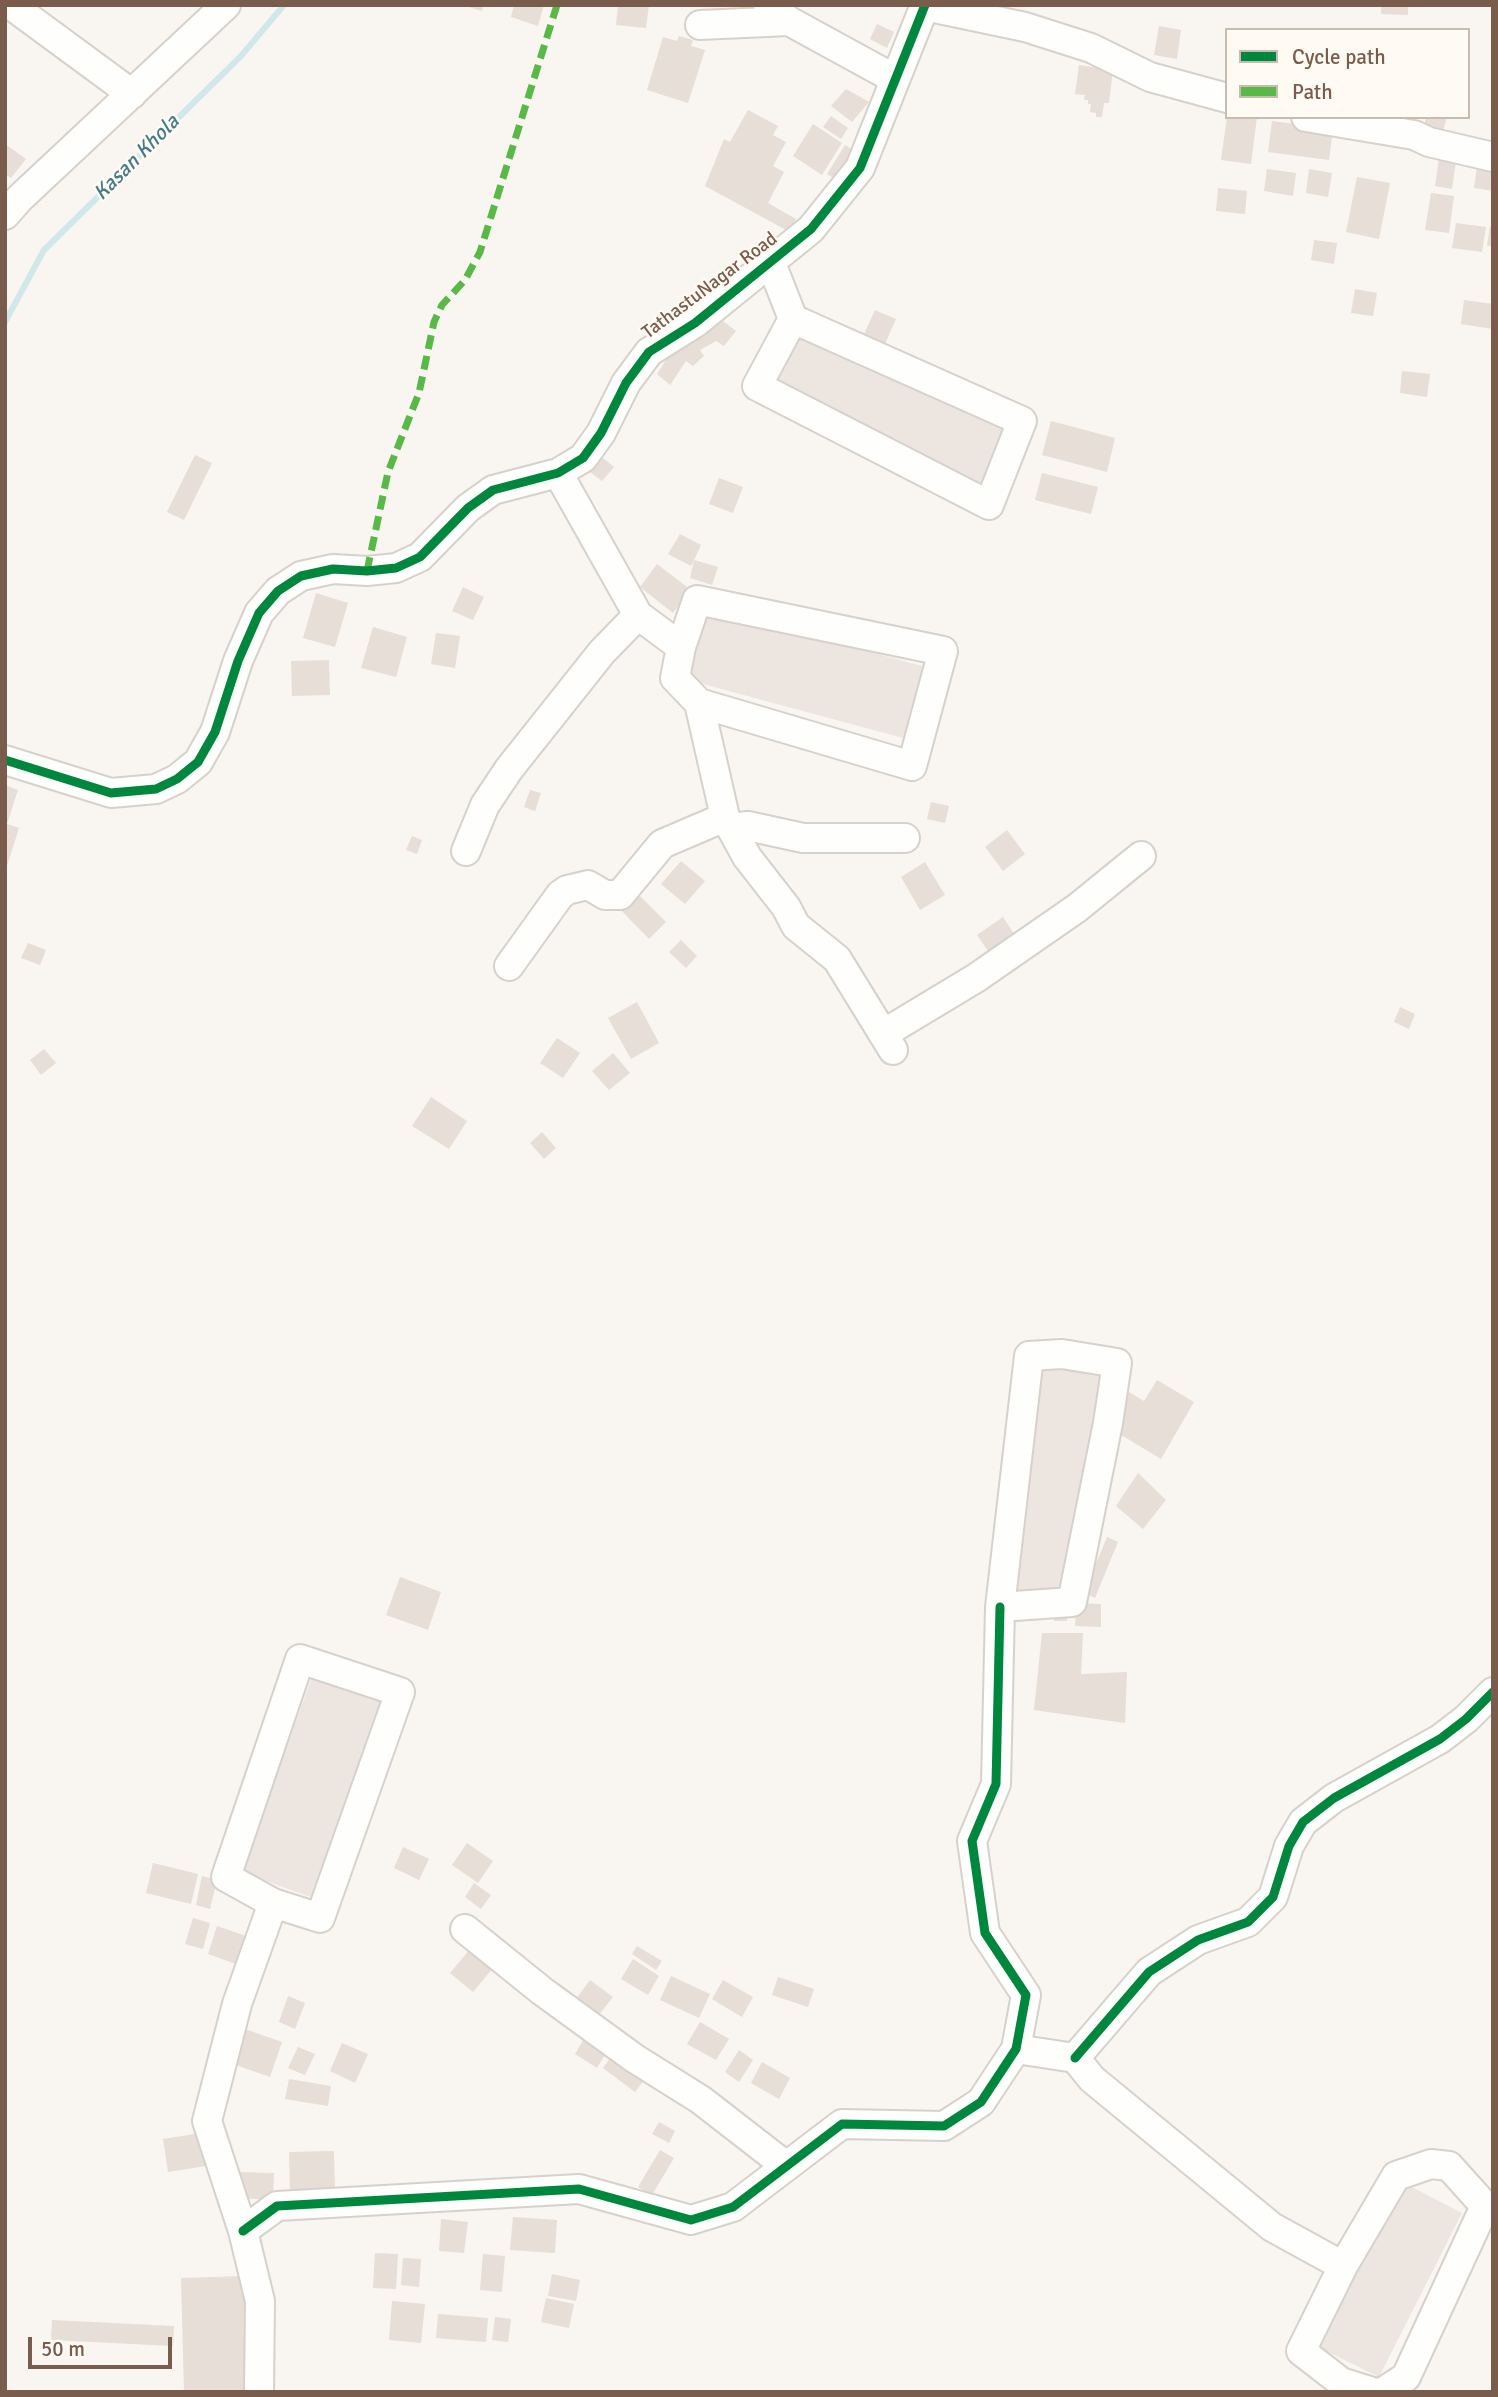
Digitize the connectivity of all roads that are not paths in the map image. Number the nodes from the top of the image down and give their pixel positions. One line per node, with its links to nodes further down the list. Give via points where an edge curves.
1 (11, 5): 7 (street)
2 (226, 5): 7 (street)
3 (925, 6): 6 (street, TathastuNagar Road); 8 (street, via 1025,27 1091,48 1150,77)
4 (779, 13): 5 (street); 6 (street)
5 (700, 24)
6 (894, 79): 12 (street, TathastuNagar Road, via 860,168 811,229)
7 (132, 93): 11 (street)
8 (1225, 97)
9 (1318, 119): 10 (street, via 1415,135)
10 (1493, 157)
11 (5, 215)
12 (771, 263): 13 (street); 14 (street, TathastuNagar Road, via 695,323 649,352 583,458)
13 (793, 319): 13 (street, via 1022,421 989,505 757,386)
14 (558, 473): 15 (street); 18 (street, TathastuNagar Road, via 494,490 468,508 421,557 396,568 333,569 301,576 278,591 259,613 215,732 198,762 177,779 156,789 111,793)
15 (638, 615): 16 (street); 21 (street, via 602,652 509,769 485,805)
16 (681, 648): 17 (street, via 676,678); 17 (street, via 696,600 943,651 912,766)
17 (699, 703): 19 (street)
18 (5, 760)
19 (728, 823): 20 (street, via 803,838); 22 (street, via 796,926 837,959 888,1042 1077,908); 23 (street, via 662,844 620,895 605,895 588,885 560,895)
20 (905, 838)
21 (466, 851)
22 (1141, 856)
23 (509, 966)
24 (1000, 1607): 24 (street, via 1028,1356 1062,1354 1117,1363 1072,1602); 28 (street, via 996,1784 972,1841 985,1933 1026,1995)
25 (1493, 1692): 29 (street, via 1440,1739 1334,1798 1303,1822 1289,1846 1273,1897 1248,1922 1198,1940 1149,1972)
26 (273, 1903): 26 (street, via 320,1918 400,1692 300,1659 226,1877); 31 (street, via 237,2004 207,2121)
27 (465, 1929): 30 (street, via 542,1991 701,2100)
28 (1016, 2049): 29 (street); 30 (street, via 981,2102 944,2126 842,2124)
29 (1075, 2058): 32 (street, via 1092,2079 1272,2227)
30 (786, 2166): 31 (street, via 733,2207 691,2221 579,2189 277,2206)
31 (243, 2231): 33 (street, via 260,2301)
32 (1343, 2266): 34 (street, via 1301,2351 1341,2382); 35 (street, via 1396,2176 1431,2164 1450,2166 1485,2206 1406,2377)
33 (259, 2392)
34 (1373, 2392)
35 (1383, 2392)

